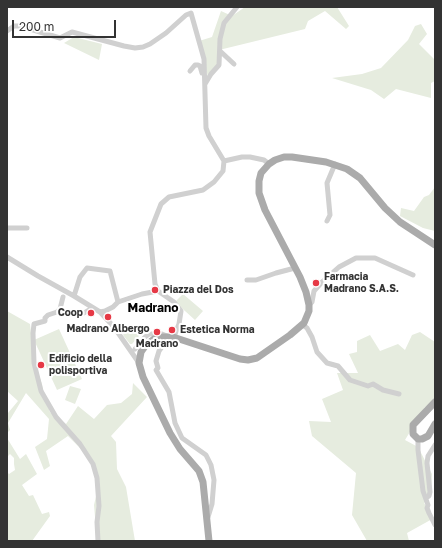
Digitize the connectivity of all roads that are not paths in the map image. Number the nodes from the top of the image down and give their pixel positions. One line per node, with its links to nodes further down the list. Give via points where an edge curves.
1 (237, 7): 3 (street, via 224,23)
2 (7, 31): 6 (street, via 14,26 20,26 60,38 72,32 135,48 150,44 191,13 204,59)
3 (220, 51): 4 (street); 6 (street, via 219,66)
4 (234, 64)
5 (190, 71): 6 (street, via 194,65 200,66)
6 (205, 85): 7 (street, via 206,128)
7 (224, 161): 8 (street, via 250,156); 18 (street, via 222,171 214,182 203,190 169,197 160,204 150,232)
8 (269, 164): 9 (main road, via 284,157 292,157); 15 (main road, via 262,173 258,193)
9 (335, 164): 10 (street, via 327,183 330,215); 13 (main road, via 360,178 384,208)
10 (327, 221)
11 (7, 228): 12 (street)
12 (27, 228)
13 (435, 245)
14 (7, 257): 21 (street)
15 (295, 268): 17 (street, via 256,280); 24 (main road)
16 (413, 275): 24 (street, via 374,258 356,258 339,267 322,282 314,291)
17 (247, 280)
18 (155, 284): 19 (street); 20 (street)
19 (149, 285)
20 (158, 291): 23 (street); 29 (street, via 174,302 181,311 179,324)
21 (64, 294): 22 (street); 26 (street)
22 (74, 296): 23 (street, via 80,276 87,268 110,271); 25 (street)
23 (118, 302): 27 (street)
24 (309, 305): 28 (main road, via 307,319)
25 (92, 308): 26 (street, via 84,313); 27 (street)
26 (57, 312): 41 (street, via 48,315 45,321 34,324 34,364 41,391 56,417 80,444 93,464 99,506)
27 (100, 312): 30 (street)
28 (303, 325): 29 (main road, via 257,358 248,360); 33 (street, via 312,337 317,352 327,363 338,366 350,380 368,386 373,384 383,390)
29 (171, 337): 31 (main road, via 154,339); 39 (street, via 159,351 156,370 169,392 175,423 182,438 206,455 211,466 214,480 212,504)
30 (128, 348): 31 (street); 32 (street)
31 (138, 350): 32 (main road)
32 (139, 363): 39 (main road, via 143,378 170,434 199,471 203,482)
33 (400, 394)
34 (435, 402): 36 (main road, via 413,425 413,434)
35 (435, 424): 36 (main road, via 428,436)
36 (418, 439): 38 (street, via 423,491)
37 (435, 445): 38 (street, via 428,456 430,492)
38 (426, 498): 40 (street)
39 (207, 518): 42 (main road)
40 (435, 525)
41 (98, 541)
42 (209, 541)

